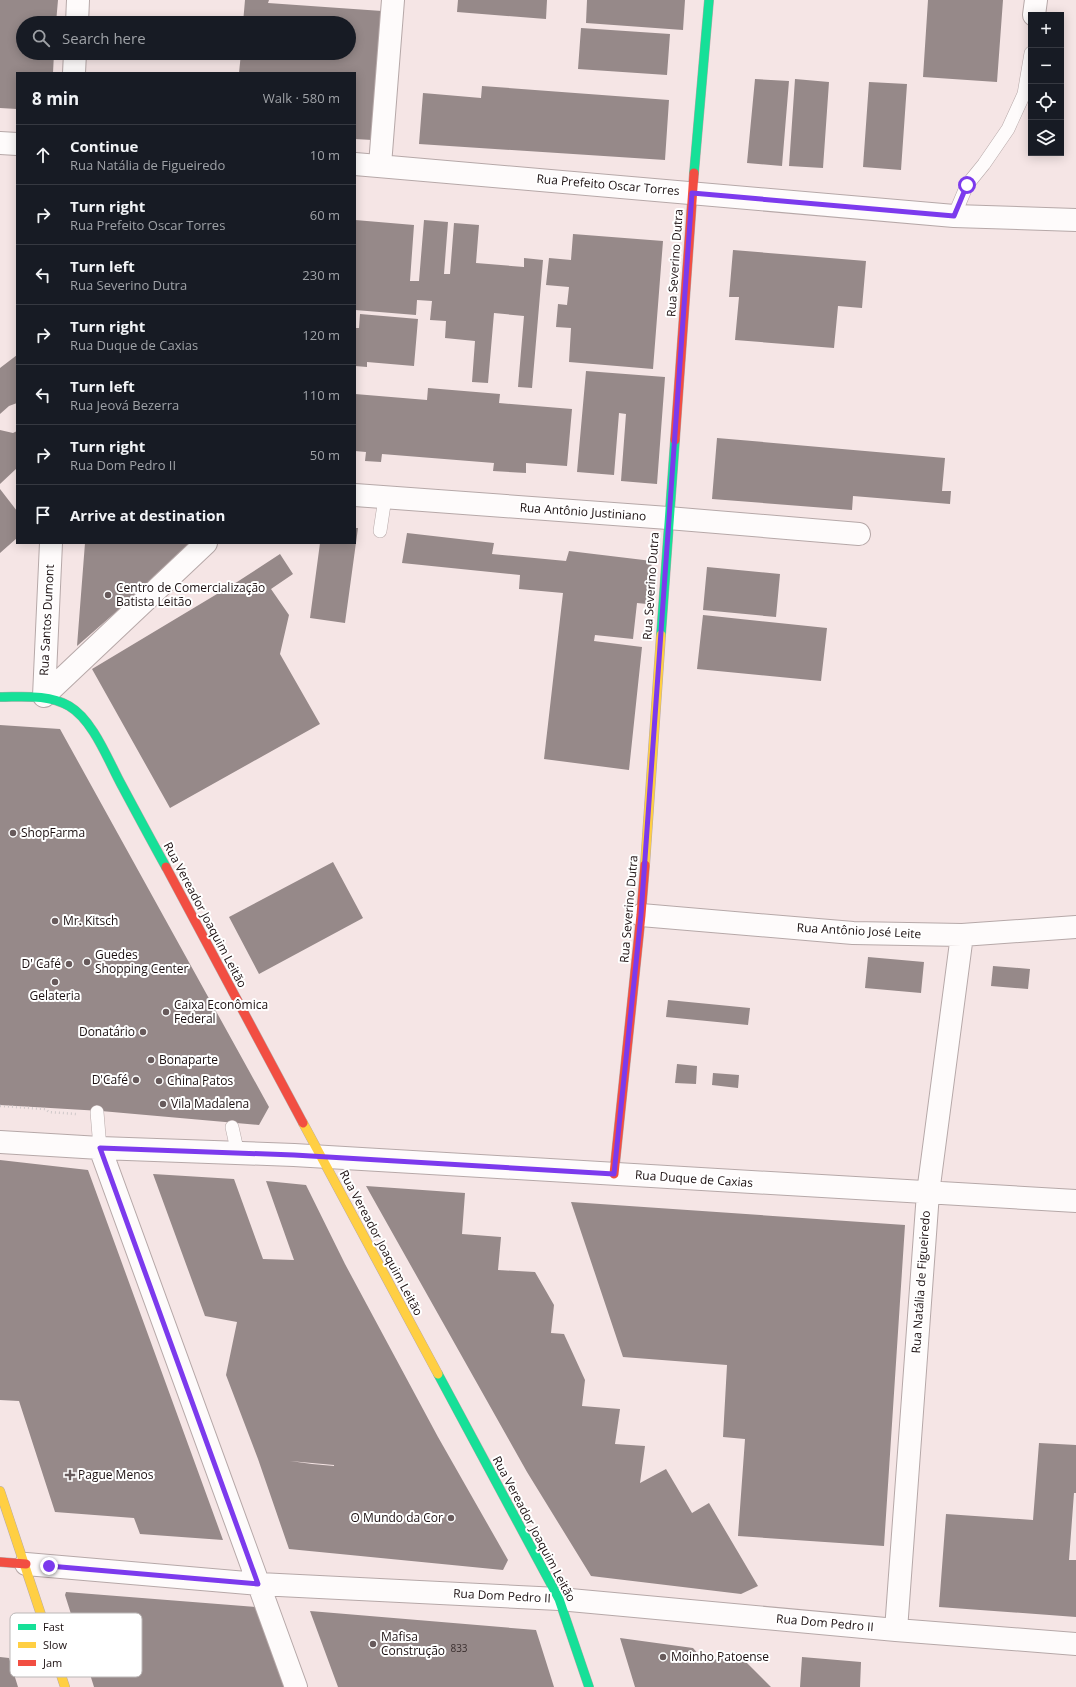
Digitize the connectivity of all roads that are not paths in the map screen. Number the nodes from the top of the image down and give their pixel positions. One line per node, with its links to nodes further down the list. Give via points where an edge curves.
1 (78, 0): 6 (street)
2 (393, 0): 13 (street)
3 (710, 0): 14 (street, Rua Severino Dutra)
4 (1036, 0): 5 (street)
5 (1034, 12)
6 (77, 16)
7 (75, 60): 9 (street)
8 (1028, 71): 15 (lane, via 1024,94 1008,129 967,185)
9 (74, 72)
10 (0, 143): 11 (street)
11 (16, 144)
12 (356, 164): 13 (street, Rua Prefeito Oscar Torres)
13 (380, 166): 14 (street, Rua Prefeito Oscar Torres)
14 (692, 193): 15 (street, Rua Prefeito Oscar Torres); 19 (street, Rua Severino Dutra)
15 (954, 216): 16 (street, Rua Prefeito Oscar Torres)
16 (1076, 220)
17 (356, 495): 18 (street, Rua Antônio Justiniano)
18 (385, 498): 19 (street, Rua Antônio Justiniano); 20 (lane)
19 (668, 518): 21 (street, Rua Antônio Justiniano); 26 (street, Rua Severino Dutra)
20 (380, 531)
21 (859, 534)
22 (51, 544): 24 (street, Rua Santos Dumont)
23 (205, 544): 24 (street)
24 (44, 696): 25 (street); 34 (street, Rua Vereador Joaquim Leitão, via 78,713 99,742)
25 (0, 697)
26 (641, 915): 28 (street, Rua Antônio José Leite, via 853,933); 35 (street, Rua Severino Dutra)
27 (1076, 926): 28 (street, Rua Antônio José Leite)
28 (962, 935): 36 (street, Rua Natália de Figueiredo)
29 (97, 1114): 32 (lane)
30 (232, 1127): 33 (lane)
31 (0, 1142): 32 (street, Rua Duque de Caxias)
32 (100, 1148): 33 (street, Rua Duque de Caxias); 41 (street)
33 (238, 1154): 34 (street, Rua Duque de Caxias)
34 (320, 1157): 35 (street, Rua Duque de Caxias); 42 (street, Rua Vereador Joaquim Leitão)
35 (614, 1174): 36 (street, Rua Duque de Caxias)
36 (928, 1193): 37 (street, Rua Duque de Caxias); 44 (street, Rua Natália de Figueiredo)
37 (1076, 1201)
38 (0, 1491): 40 (street)
39 (0, 1562): 40 (street, Rua Dom Pedro II)
40 (26, 1564): 41 (street, Rua Dom Pedro II); 43 (street)
41 (258, 1584): 42 (street, Rua Dom Pedro II); 48 (street)
42 (560, 1599): 44 (street, Rua Dom Pedro II); 49 (street, Rua Vereador Joaquim Leitão)
43 (42, 1613)
44 (896, 1630): 45 (street, Rua Dom Pedro II)
45 (1076, 1644)
46 (63, 1677): 47 (street)
47 (66, 1687)
48 (296, 1687)
49 (589, 1687)

